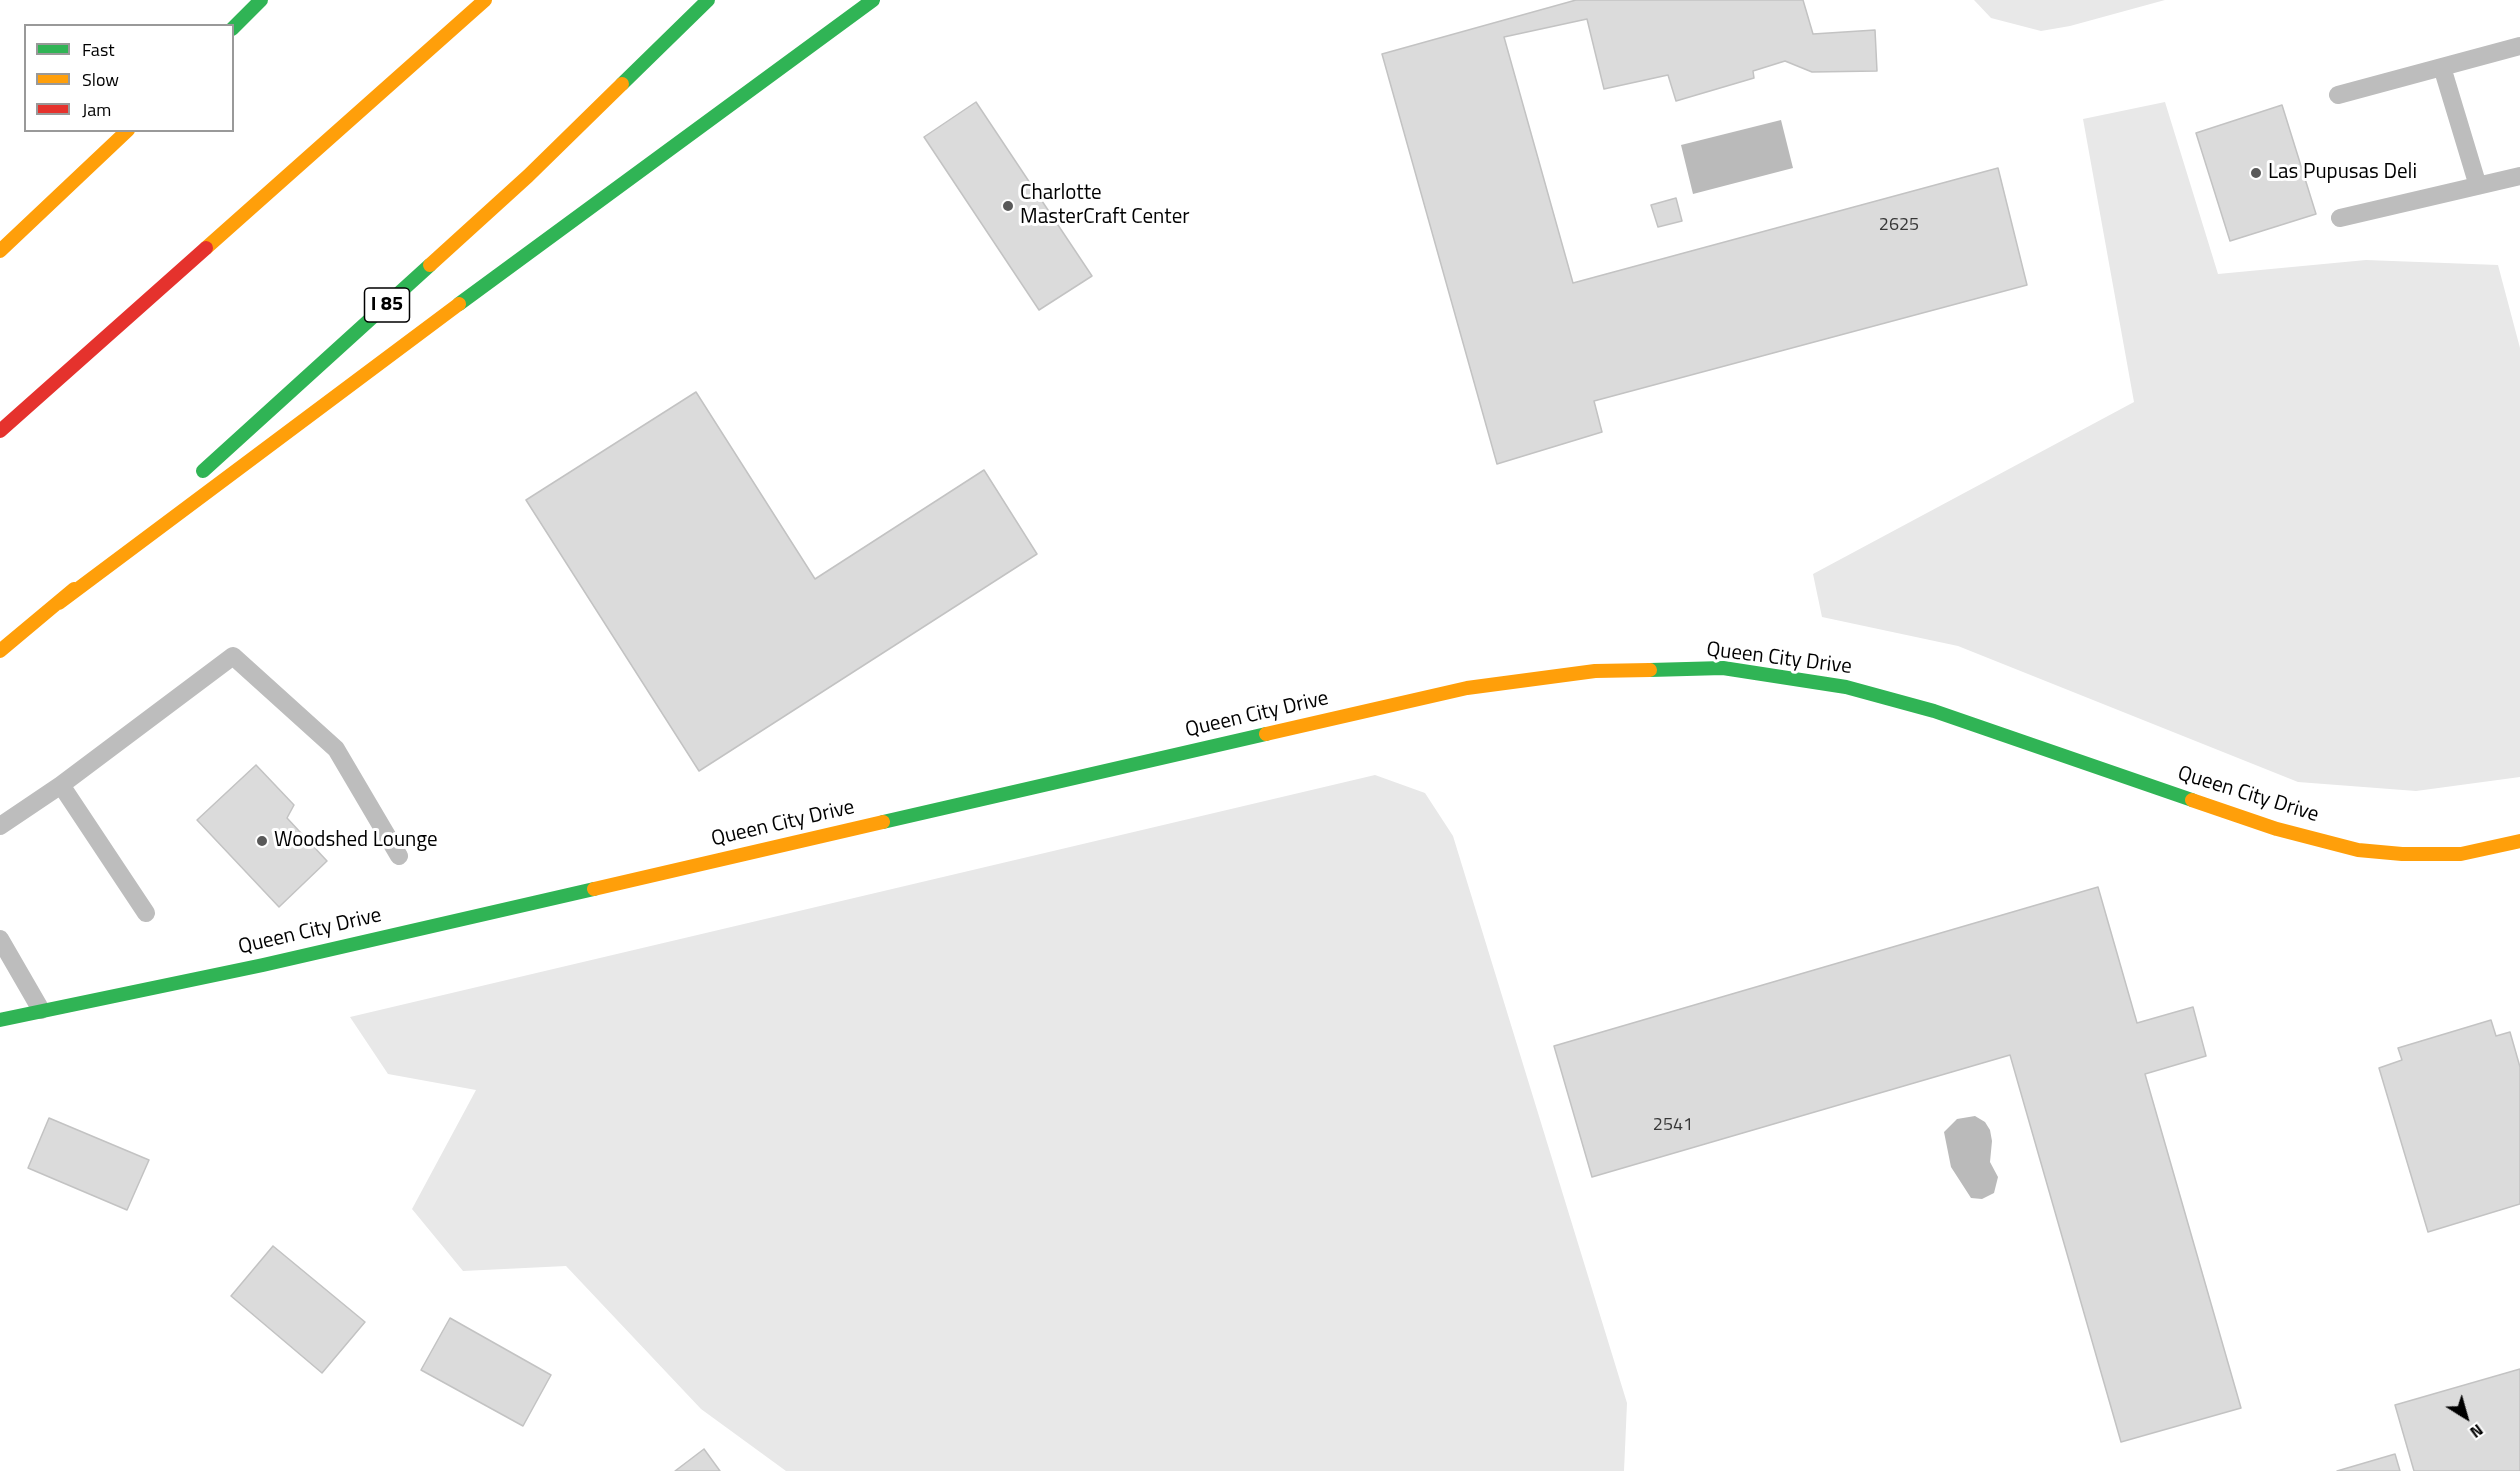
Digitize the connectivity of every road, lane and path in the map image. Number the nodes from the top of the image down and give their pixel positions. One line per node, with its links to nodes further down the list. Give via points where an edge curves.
1 (261, 0): 5 (main road)
2 (485, 0): 14 (main road)
3 (708, 0): 15 (main road, I 85, via 528,176)
4 (873, 0): 17 (main road, via 552,234)
5 (234, 27)
6 (2520, 46): 7 (lane)
7 (2442, 67): 8 (lane); 11 (lane)
8 (2338, 95)
9 (126, 132): 13 (main road)
10 (2520, 176): 11 (lane)
11 (2478, 186): 12 (lane)
12 (2340, 218)
13 (0, 251)
14 (0, 431)
15 (192, 482)
16 (165, 506): 17 (main road)
17 (59, 603): 18 (main road)
18 (0, 651)
19 (61, 785): 20 (lane); 22 (lane, via 233,656 336,749); 23 (lane)
20 (0, 826)
21 (2520, 841): 25 (main road, Queen City Drive, via 2461,854 2358,850 2277,829 1934,711 1846,687 1724,668 1595,671 1467,688 262,965)
22 (399, 856)
23 (146, 913)
24 (0, 939): 25 (lane)
25 (41, 1010): 26 (main road, Queen City Drive)
26 (0, 1020)

